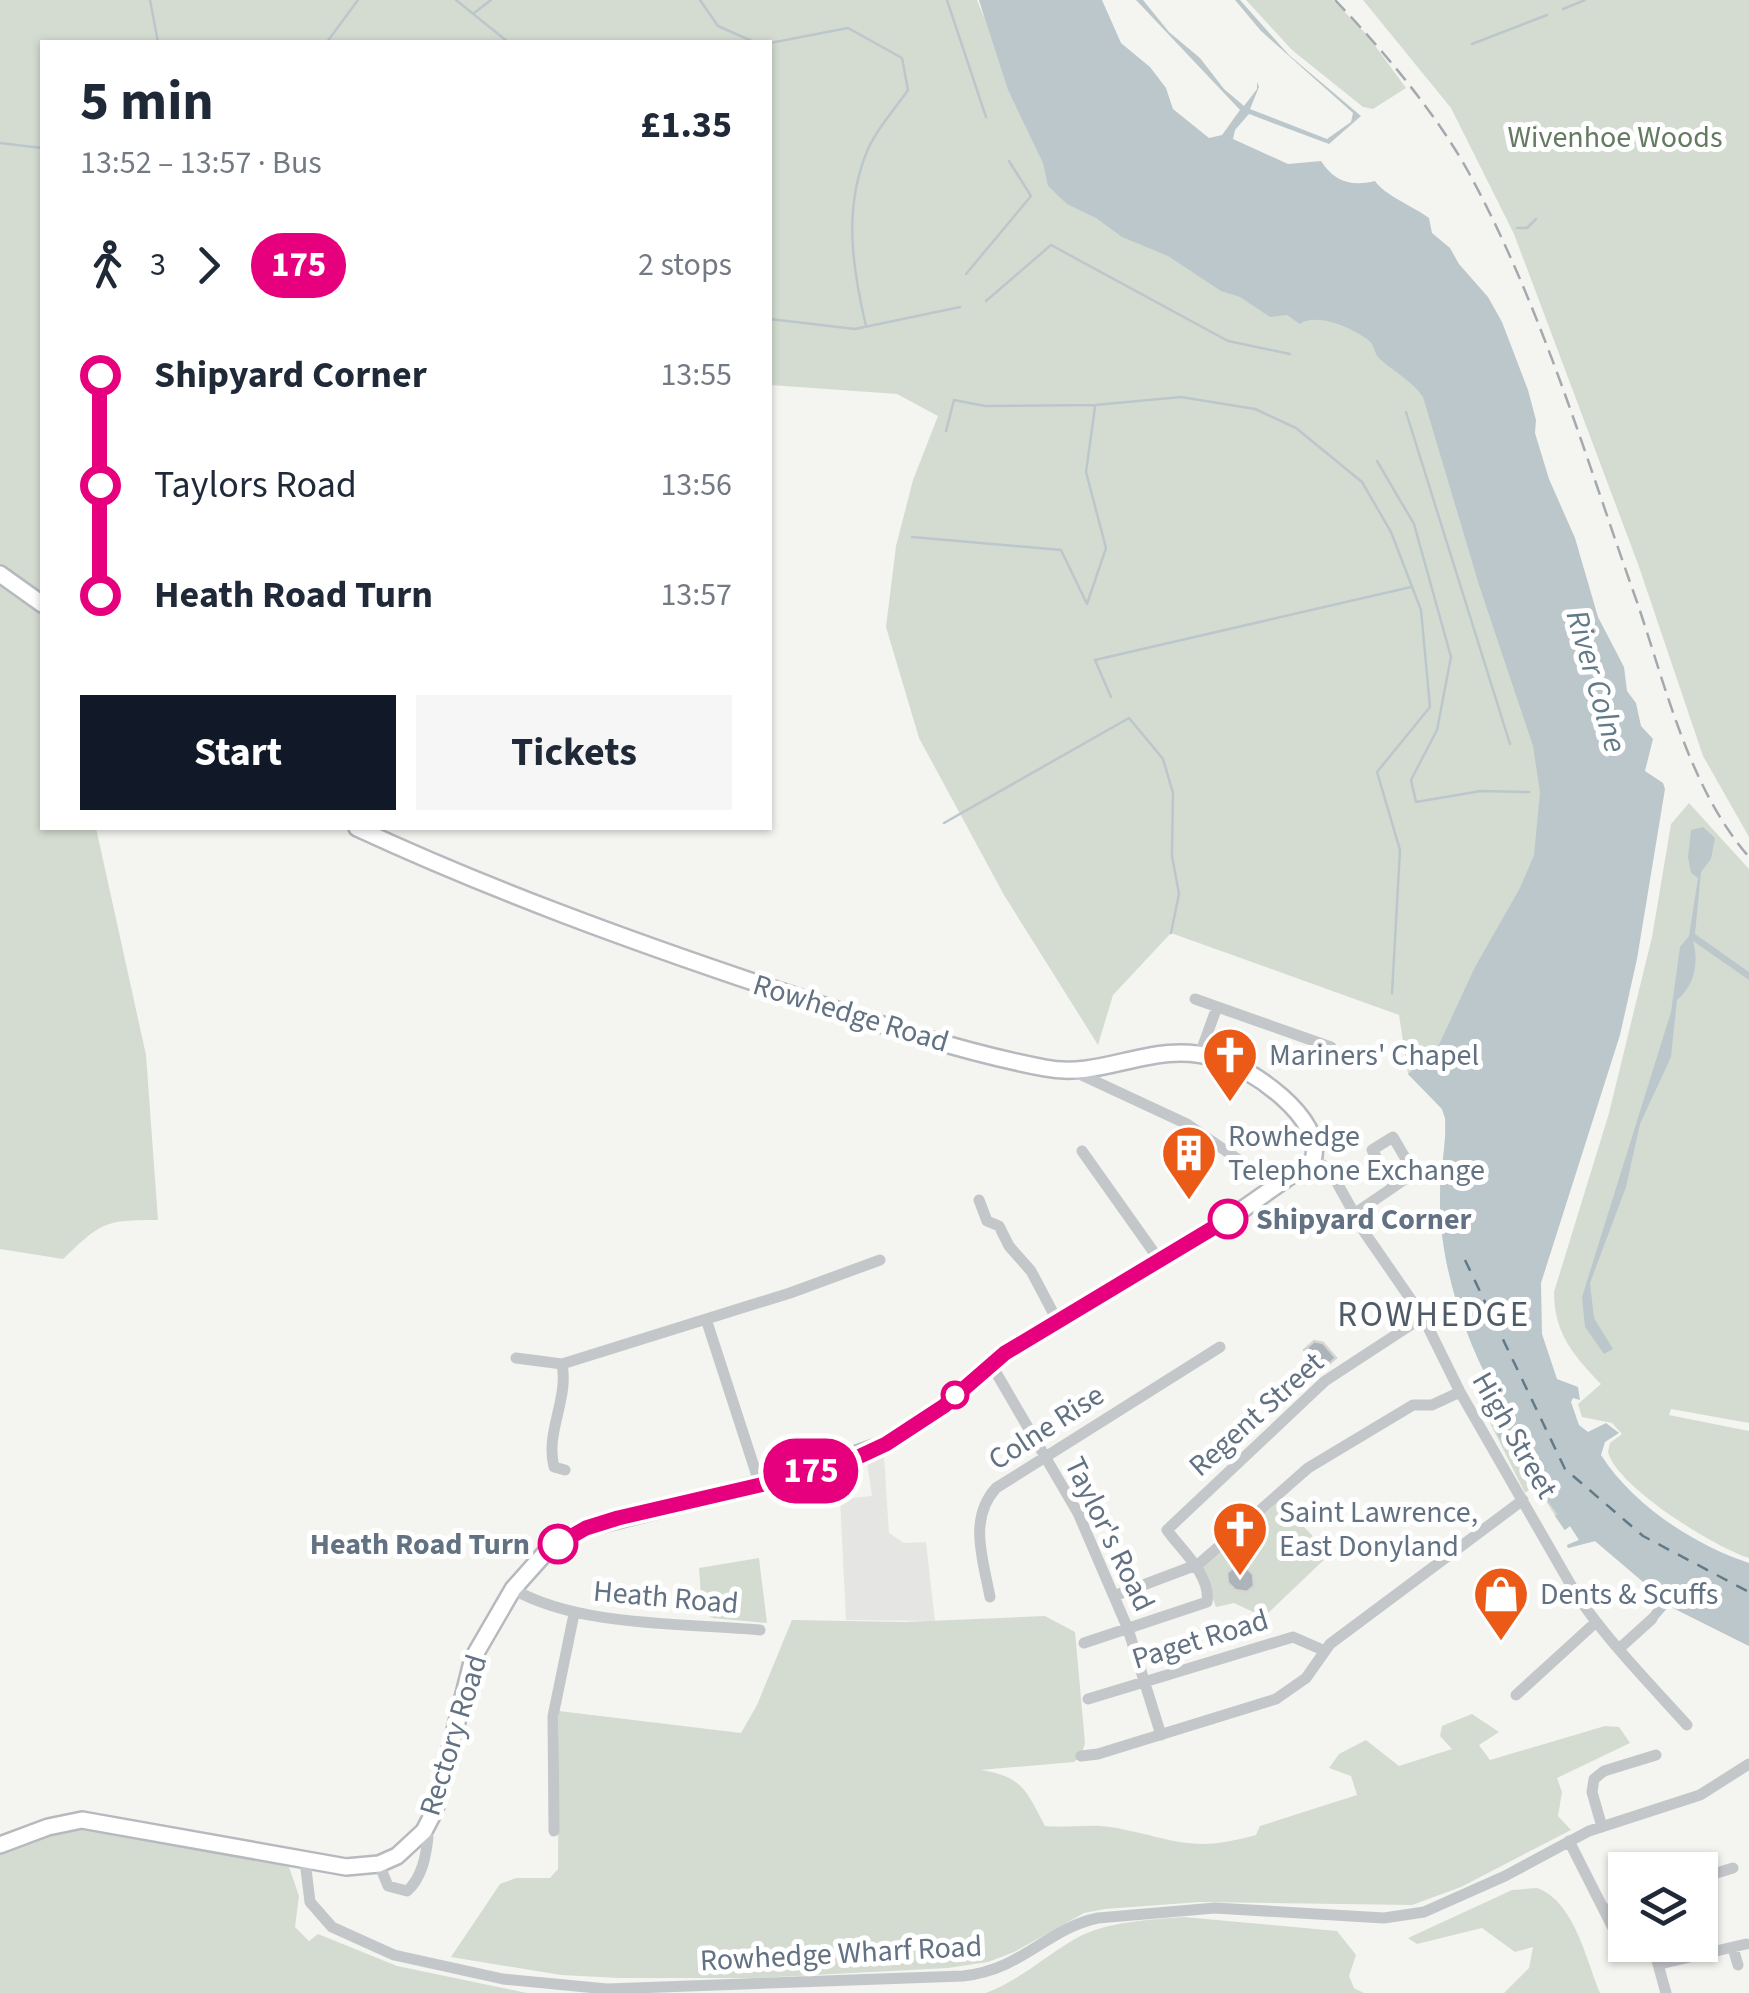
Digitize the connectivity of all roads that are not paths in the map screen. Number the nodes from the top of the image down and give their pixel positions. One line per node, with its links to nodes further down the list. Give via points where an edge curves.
1 (0, 574): 2 (street)
2 (40, 603)
3 (361, 830): 8 (street, Rowhedge Road, via 616,936 958,1046)
4 (1195, 999): 5 (street)
5 (1217, 1006): 6 (street); 7 (street)
6 (1332, 1047)
7 (1200, 1054): 8 (street, Rowhedge Road, via 1160,1051); 10 (street, Rowhedge Road, via 1248,1071 1286,1101 1310,1132)
8 (1073, 1071): 11 (street, via 1186,1124)
9 (1082, 1151): 16 (street)
10 (1313, 1160): 11 (street, Rectory Road); 14 (street, High Street, via 1328,1170)
11 (1278, 1186): 16 (street, Rectory Road)
12 (1394, 1186): 14 (street)
13 (979, 1200): 19 (street, via 987,1221 999,1226 1031,1270)
14 (1354, 1214): 17 (street, High Street)
15 (880, 1260): 18 (street)
16 (1160, 1261): 19 (street, Rectory Road)
17 (1422, 1317): 24 (street, High Street); 29 (street, Regent Street, via 1325,1380 1167,1530)
18 (706, 1319): 22 (street); 27 (street)
19 (1058, 1322): 23 (street, Rectory Road)
20 (1220, 1347): 25 (street, Colne Rise)
21 (516, 1358): 22 (street)
22 (562, 1364): 26 (street, via 549,1448)
23 (990, 1364): 25 (street, Taylor's Road); 27 (street, Rectory Road, via 944,1406 886,1444)
24 (1460, 1392): 28 (street, High Street); 29 (street, via 1413,1404 1308,1468)
25 (1044, 1456): 31 (street, Taylor's Road); 32 (street, Colne Rise, via 1005,1479 985,1502 978,1536)
26 (556, 1470)
27 (760, 1485): 30 (street, Rectory Road, via 586,1528 546,1552)
28 (1523, 1500): 35 (street, High Street); 40 (street)
29 (1195, 1566): 31 (street); 36 (street, via 1209,1592 1207,1602)
30 (513, 1588): 33 (street, Heath Road); 50 (street, Rectory Road, via 466,1677)
31 (1114, 1596): 36 (street, Taylor's Road)
32 (990, 1597)
33 (574, 1614): 37 (street, Heath Road); 51 (street, via 553,1716)
34 (1652, 1619): 39 (street)
35 (1595, 1624): 39 (street, High Street); 42 (street)
36 (1128, 1628): 38 (street); 41 (street, Taylor's Road)
37 (760, 1630)
38 (1084, 1644)
39 (1621, 1647): 44 (street, High Street)
40 (1324, 1651): 41 (street, Paget Road, via 1293,1637); 45 (street, via 1306,1678 1276,1699)
41 (1144, 1681): 43 (street, Paget Road); 45 (street, Taylor's Road)
42 (1516, 1695)
43 (1088, 1698)
44 (1687, 1725)
45 (1161, 1734): 47 (street)
46 (1656, 1755): 49 (street, via 1594,1779)
47 (1081, 1756)
48 (1749, 1764): 49 (street, Rowhedge Wharf Road, via 1689,1800)
49 (1602, 1827): 52 (street, Rowhedge Wharf Road)
50 (424, 1831): 55 (street, Rectory Road); 55 (street, Rectory Road, via 420,1872 407,1891 388,1886)
51 (554, 1832)
52 (1569, 1841): 54 (street, Rowhedge Wharf Road, via 1444,1904 1403,1916 1162,1910 1082,1922 985,1974 607,1989 472,1972 394,1955 348,1936 310,1902); 59 (street)
53 (0, 1845): 54 (street, via 82,1820)
54 (305, 1861): 55 (street)
55 (379, 1864)
56 (1733, 1868): 57 (street)
57 (1718, 1873)
58 (1608, 1909): 59 (street)
59 (1605, 1911): 60 (street)
60 (1608, 1917)
61 (1660, 1964): 62 (street, via 1740,1946); 63 (street)
62 (1738, 1966)
63 (1666, 1993)

